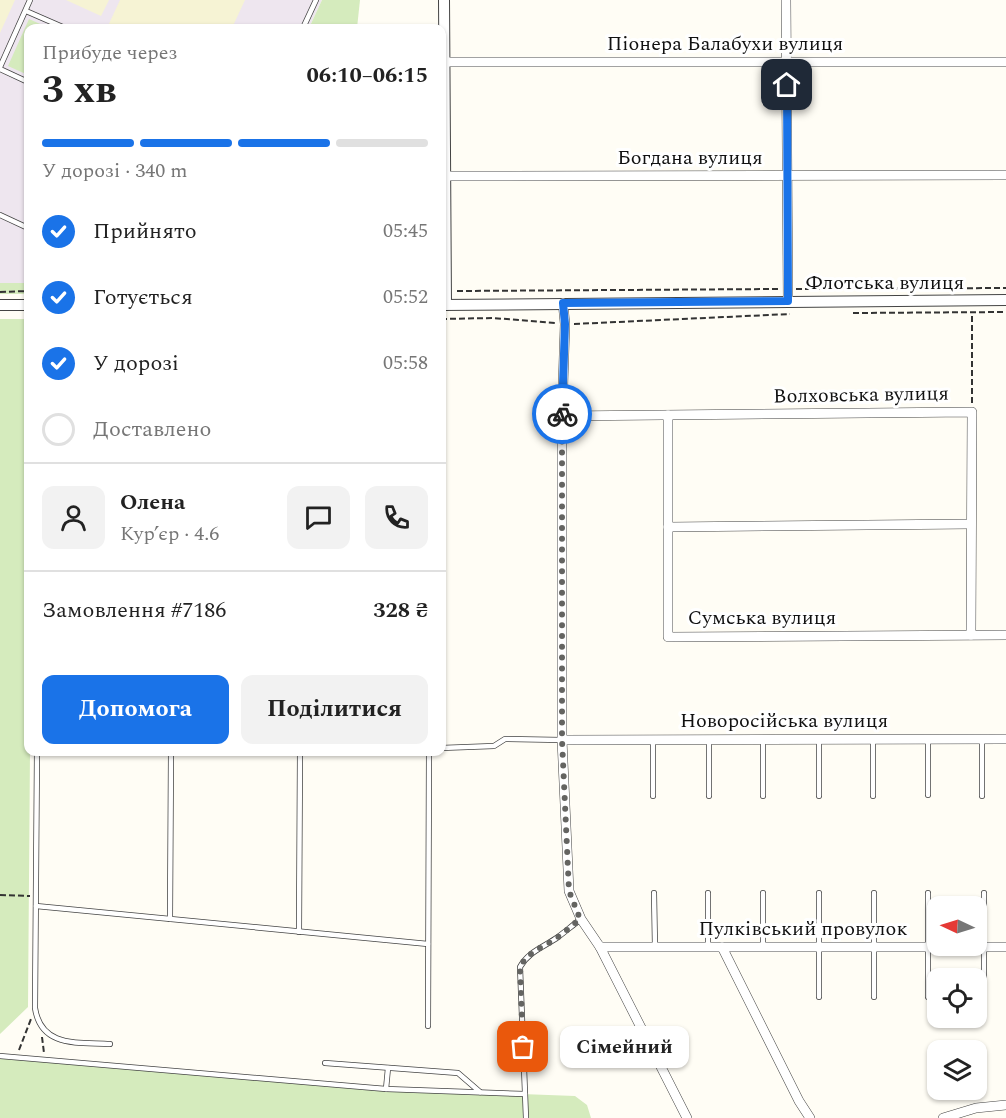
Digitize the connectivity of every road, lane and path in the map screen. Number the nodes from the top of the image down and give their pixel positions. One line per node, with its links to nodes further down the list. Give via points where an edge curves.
1 (30, 0): 5 (lane)
2 (316, 0): 7 (lane)
3 (444, 0): 8 (street)
4 (786, 0): 10 (street)
5 (26, 11): 6 (lane); 12 (lane)
6 (56, 24)
7 (305, 24)
8 (444, 24)
9 (446, 62): 10 (street, Піонера Балабухи вулиця)
10 (787, 62): 11 (street, Піонера Балабухи вулиця); 16 (street)
11 (1006, 62)
12 (0, 68): 13 (lane)
13 (24, 80)
14 (1006, 175): 16 (street, Богдана вулиця)
15 (446, 176): 16 (street, Богдана вулиця)
16 (787, 176): 20 (street)
17 (0, 215): 18 (lane)
18 (24, 226)
19 (1006, 288): 20 (path)
20 (788, 289): 22 (path); 25 (street)
21 (24, 291): 23 (path)
22 (446, 291)
23 (0, 292)
24 (1006, 300): 25 (street, Флотська вулиця)
25 (788, 301): 26 (street, Флотська вулиця)
26 (563, 303): 29 (street, Флотська вулиця); 35 (street)
27 (0, 305): 28 (street)
28 (24, 305)
29 (446, 305)
30 (1006, 312): 33 (path)
31 (796, 313): 35 (path)
32 (843, 313): 33 (path)
33 (972, 313): 36 (path)
34 (446, 319): 35 (path)
35 (565, 324): 38 (street)
36 (972, 412): 37 (street, Волховська вулиця); 39 (street, Волховська вулиця)
37 (668, 415): 38 (street, Волховська вулиця); 40 (street, Сумська вулиця)
38 (562, 416): 49 (street)
39 (971, 524): 40 (street); 41 (street, Волховська вулиця)
40 (668, 527): 41 (street, Сумська вулиця, via 668,637)
41 (971, 635): 42 (street, Сумська вулиця)
42 (1006, 635)
43 (764, 739): 44 (street, Новоросійська вулиця); 51 (street, Новоросійська вулиця); 60 (lane)
44 (819, 739): 45 (street, Новоросійська вулиця); 61 (lane)
45 (873, 739): 46 (street, Новоросійська вулиця); 62 (lane)
46 (928, 739): 47 (street, Новоросійська вулиця); 57 (lane)
47 (982, 739): 48 (street, Новоросійська вулиця); 63 (lane)
48 (1006, 739)
49 (562, 740): 50 (street, Новоросійська вулиця); 52 (lane, via 505,739 494,746); 73 (street, via 569,891)
50 (653, 740): 51 (street, Новоросійська вулиця); 58 (lane)
51 (709, 740): 59 (lane)
52 (446, 748)
53 (37, 756): 70 (lane)
54 (171, 756): 72 (lane)
55 (300, 756): 74 (lane)
56 (429, 756): 75 (lane)
57 (928, 795)
58 (654, 796)
59 (709, 796)
60 (764, 796)
61 (819, 796)
62 (873, 796)
63 (982, 796)
64 (654, 893): 77 (lane)
65 (708, 893): 78 (lane)
66 (763, 893): 80 (lane)
67 (819, 893): 81 (lane)
68 (874, 893): 82 (lane)
69 (0, 895): 70 (path)
70 (36, 896): 71 (lane)
71 (36, 906): 72 (lane); 88 (lane)
72 (170, 919): 74 (lane)
73 (580, 919): 76 (street); 99 (lane, via 556,939 534,950 520,967)
74 (299, 932): 75 (lane)
75 (428, 944): 90 (lane)
76 (600, 947): 77 (street, Пулківський провулок); 102 (street)
77 (655, 947): 78 (street, Пулківський провулок)
78 (708, 947): 79 (street, Пулківський провулок)
79 (722, 947): 80 (street, Пулківський провулок); 103 (street)
80 (763, 947): 81 (street, Пулківський провулок)
81 (819, 947): 82 (street, Пулківський провулок); 86 (lane)
82 (874, 947): 83 (street, Пулківський провулок); 87 (lane)
83 (927, 947)
84 (987, 947): 85 (street, Пулківський провулок)
85 (1006, 947)
86 (819, 997)
87 (874, 997)
88 (35, 1008): 89 (lane); 93 (path)
89 (40, 1026): 91 (lane, via 62,1041); 94 (path)
90 (428, 1026)
91 (110, 1044)
92 (0, 1056): 93 (lane)
93 (16, 1058): 94 (lane)
94 (45, 1060): 97 (lane)
95 (325, 1063): 96 (lane)
96 (388, 1068): 97 (lane); 98 (lane, via 458,1073)
97 (386, 1089): 98 (lane)
98 (480, 1093): 99 (lane)
99 (525, 1094): 101 (lane)
100 (1006, 1105): 104 (street, via 976,1108)
101 (526, 1118)
102 (687, 1118)
103 (810, 1118)
104 (943, 1118)

